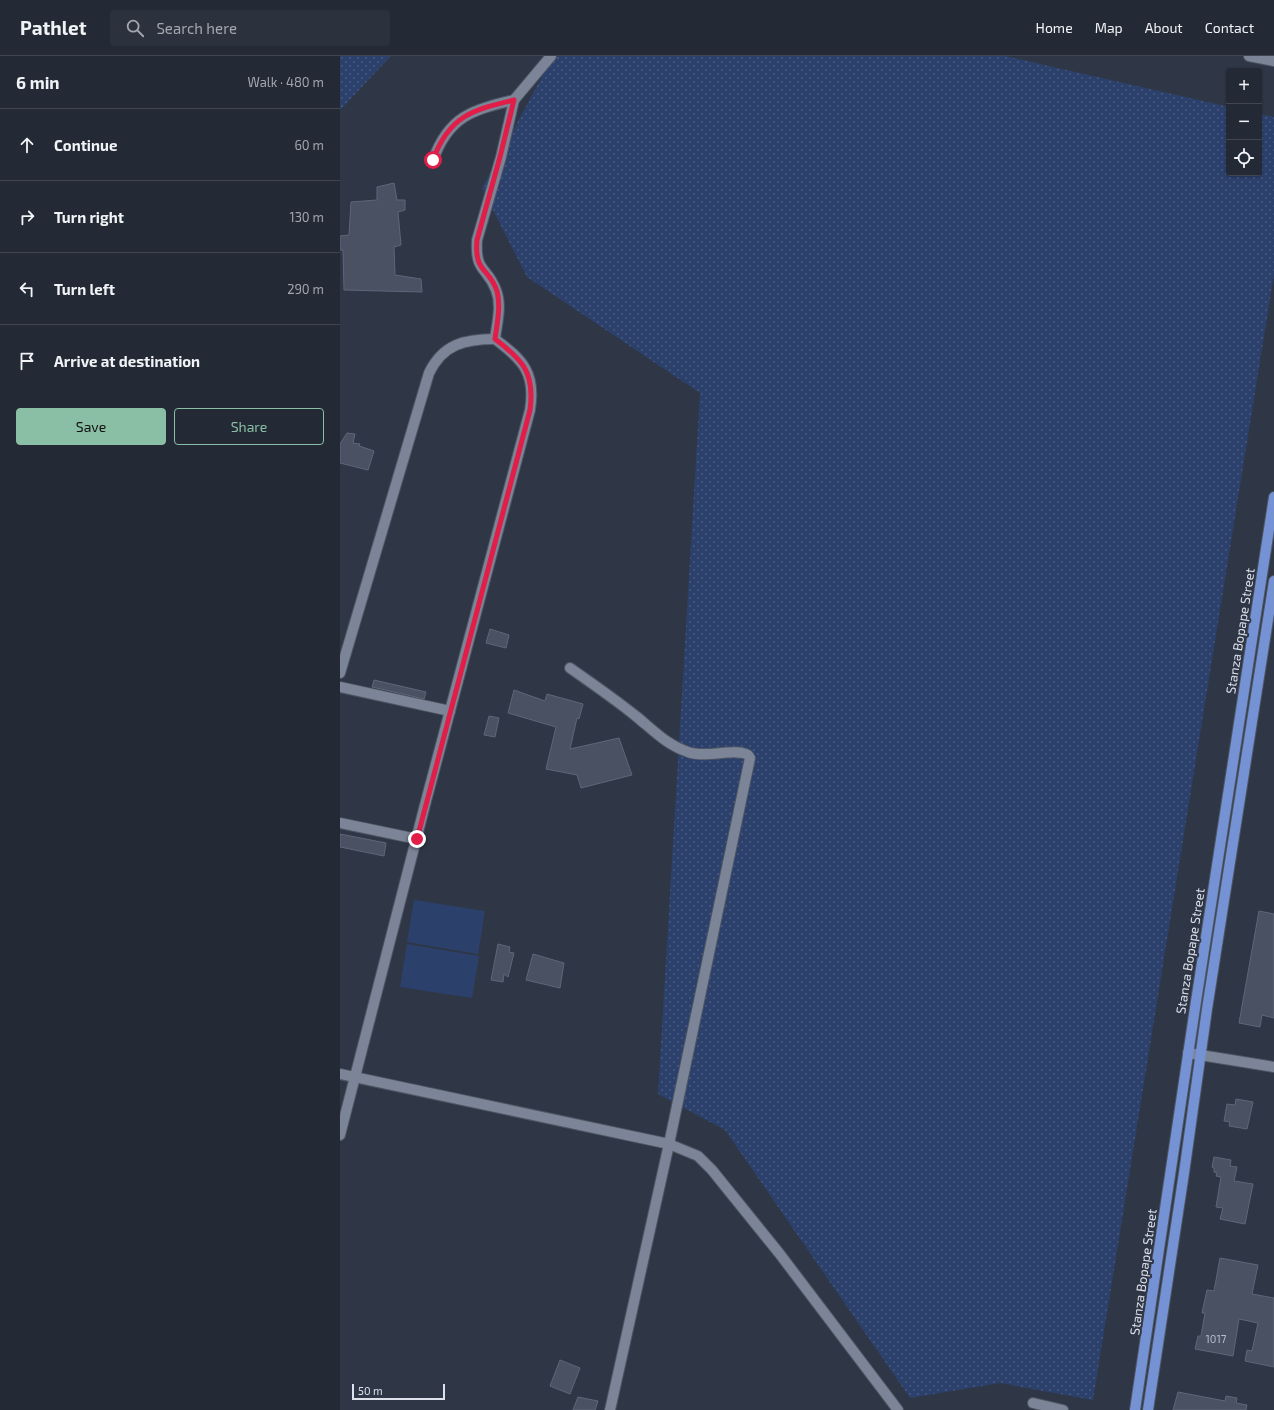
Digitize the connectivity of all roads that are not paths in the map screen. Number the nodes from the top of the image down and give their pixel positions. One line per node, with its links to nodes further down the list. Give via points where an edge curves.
1 (551, 56): 4 (street)
2 (1249, 56): 3 (street)
3 (1274, 61)
4 (514, 100): 5 (street, via 486,107 456,122 439,142); 6 (street, via 477,240 478,262 493,284 498,298)
5 (433, 160)
6 (495, 339): 12 (street, via 475,340 452,346 442,353 429,373); 14 (street, via 516,355 528,370 532,397)
7 (1274, 497): 9 (main road, Stanza Bopape Street)
8 (1274, 581): 10 (main road, Stanza Bopape Street)
9 (1258, 603): 10 (street); 17 (main road, Stanza Bopape Street)
10 (1272, 605): 18 (main road, Stanza Bopape Street)
11 (570, 668): 23 (street, via 673,746 694,754 740,752 750,758)
12 (340, 673)
13 (340, 687): 14 (street)
14 (450, 711): 16 (street)
15 (340, 823): 16 (street)
16 (417, 839): 21 (street)
17 (1188, 1053): 18 (street); 28 (main road, Stanza Bopape Street)
18 (1201, 1055): 19 (street); 29 (main road, Stanza Bopape Street)
19 (1274, 1067)
20 (340, 1074): 21 (street)
21 (354, 1077): 22 (street); 23 (street)
22 (340, 1135)
23 (669, 1144): 25 (street); 26 (street, via 698,1156 712,1170 779,1253)
24 (1033, 1403): 27 (street)
25 (610, 1410)
26 (898, 1410)
27 (1062, 1410)
28 (1135, 1410)
29 (1148, 1410)

